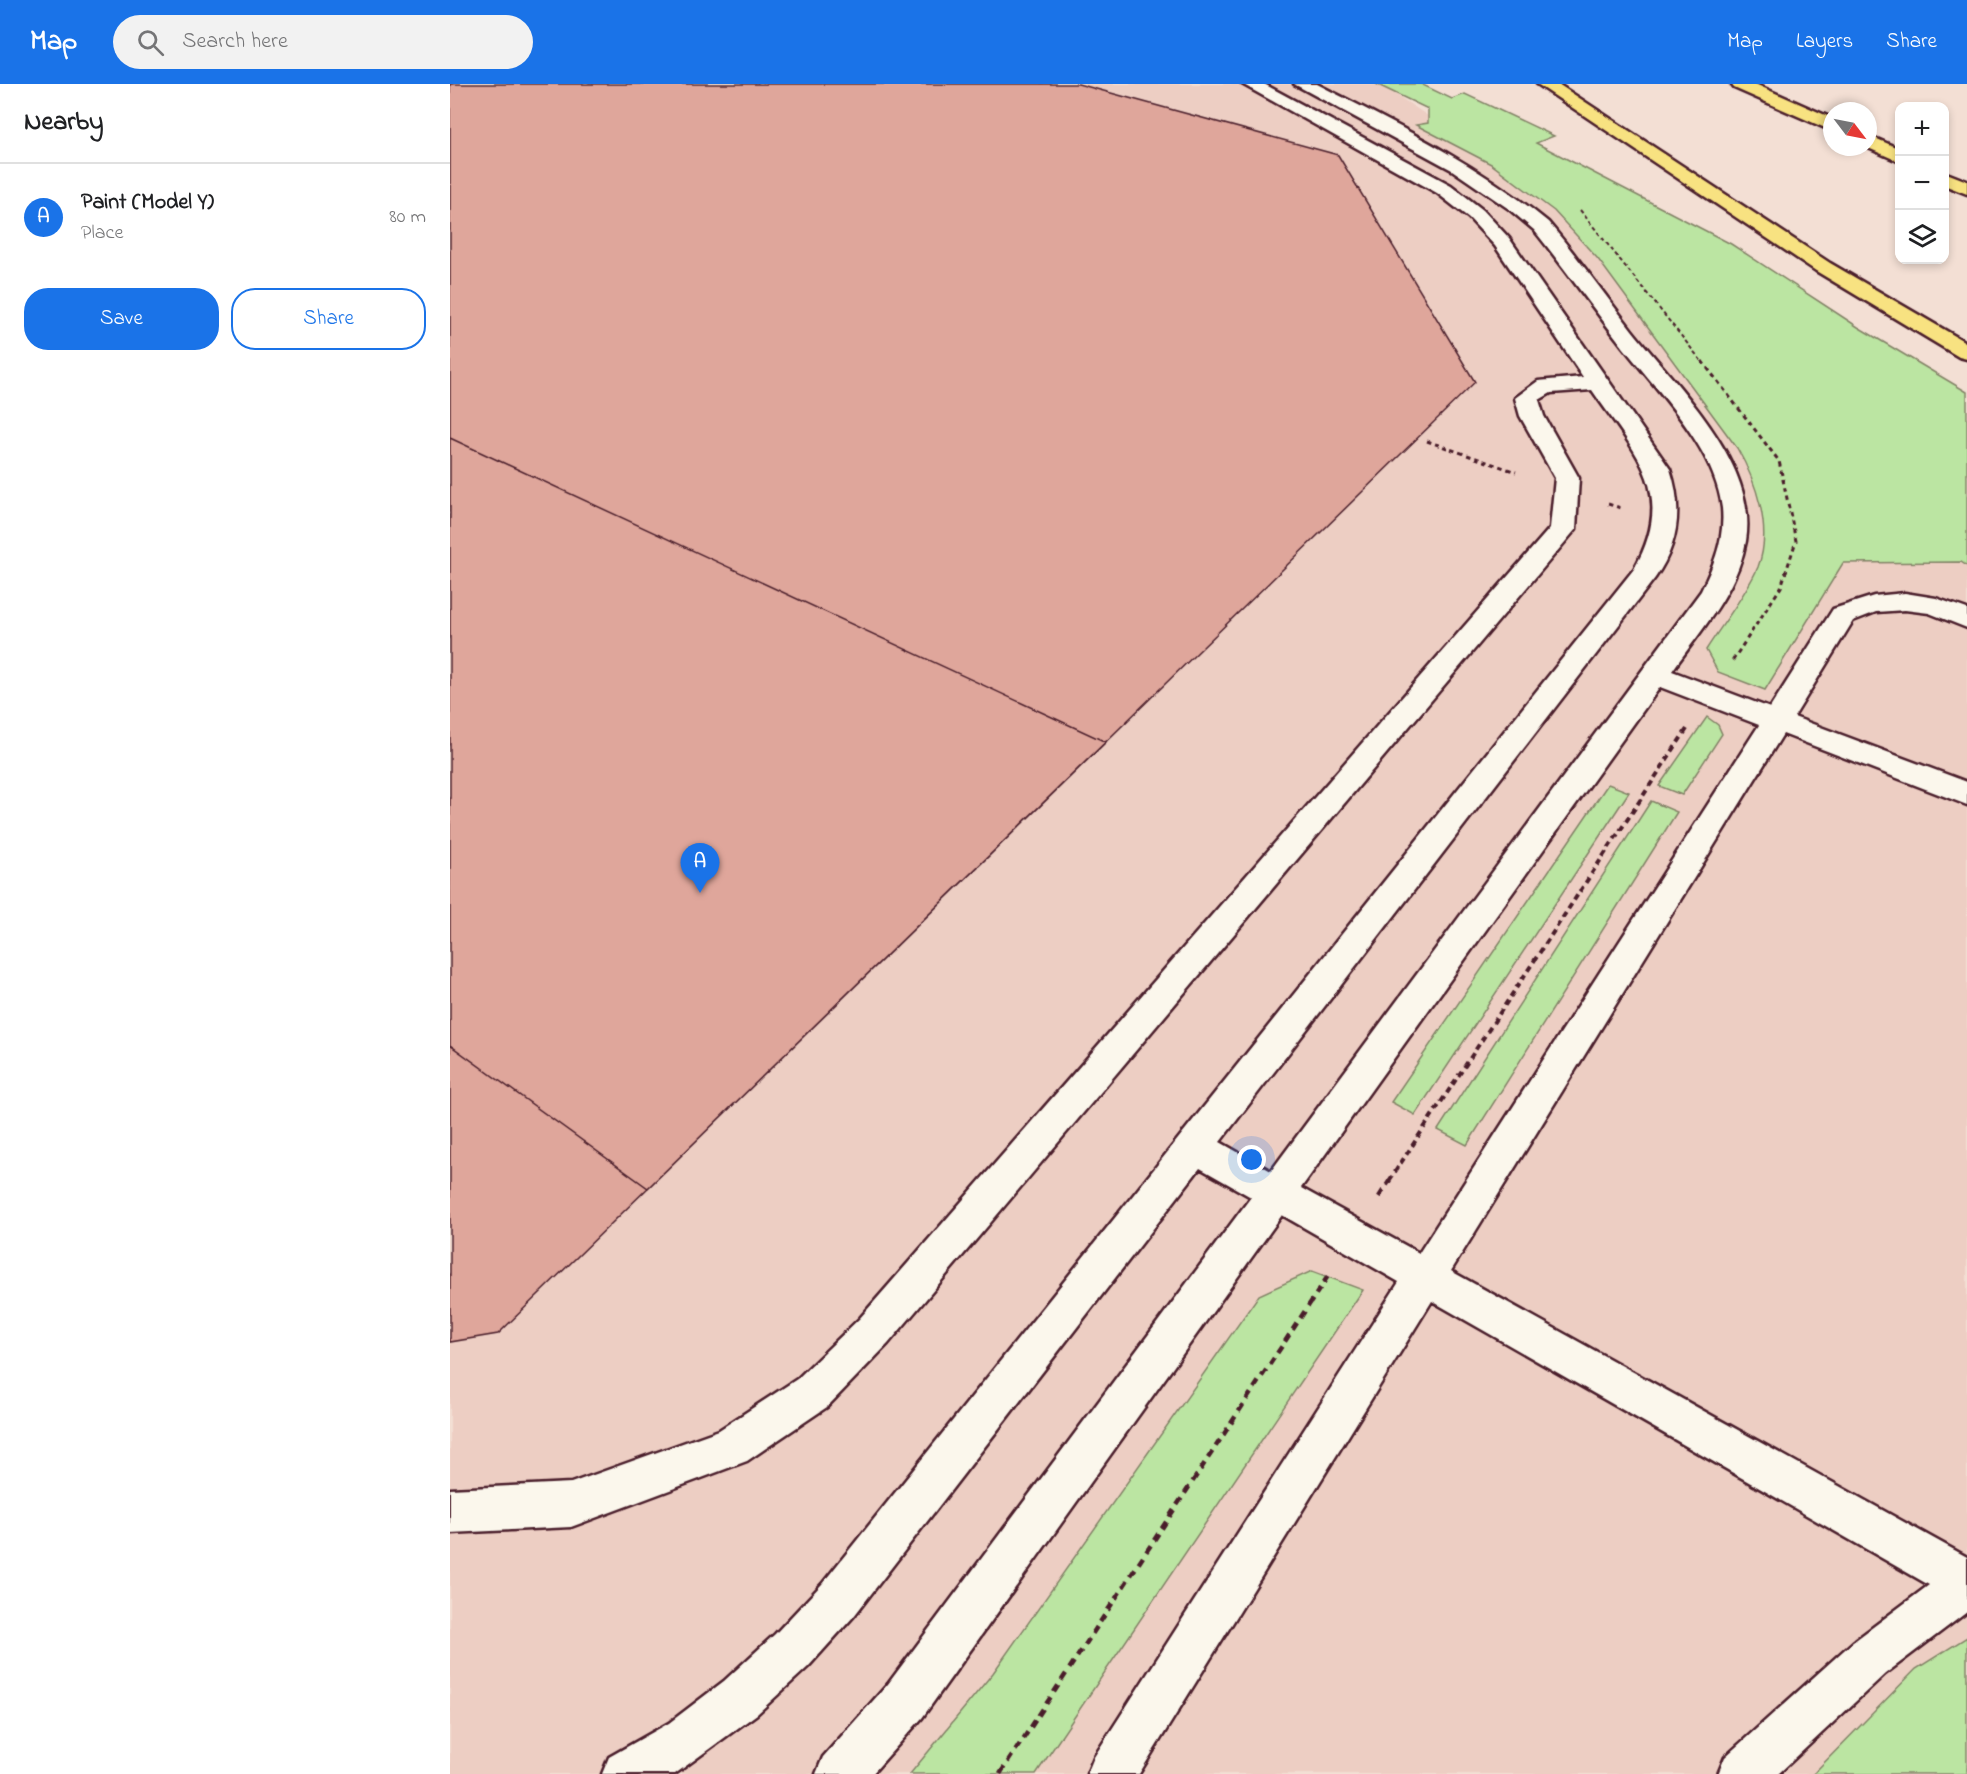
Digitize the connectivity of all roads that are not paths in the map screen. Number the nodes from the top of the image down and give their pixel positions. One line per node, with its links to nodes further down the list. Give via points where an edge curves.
1 (1251, 84): 11 (street, via 1444,189 1476,214 1502,242)
2 (1302, 84): 13 (street, via 1476,177 1527,213 1554,241 1707,442 1728,483 1734,505 1732,549 1714,593)
3 (1546, 84): 10 (highway, via 1823,267)
4 (1740, 84): 5 (highway)
5 (1823, 121)
6 (1877, 145): 7 (highway)
7 (1895, 154)
8 (1949, 180): 9 (highway)
9 (1967, 189)
10 (1967, 352)
11 (1600, 383): 16 (street, via 1647,450 1665,488 1666,530 1659,551); 19 (street, via 1546,386 1527,398 1532,416 1567,478 1563,529 874,1331 819,1385 732,1446 571,1505)
12 (1967, 619): 14 (street, via 1929,604 1907,601 1870,603 1843,615)
13 (1654, 674): 14 (street); 17 (street)
14 (1776, 721): 15 (street); 18 (street)
15 (1967, 794)
16 (1195, 1147): 17 (street); 21 (street, via 845,1591 798,1644 754,1687 704,1726)
17 (1277, 1192): 18 (street); 22 (street, via 905,1701)
18 (1425, 1276): 20 (street); 23 (street)
19 (450, 1511)
20 (1967, 1583): 24 (street, via 1869,1658)
21 (626, 1774)
22 (840, 1774)
23 (1111, 1774)
24 (1742, 1774)

